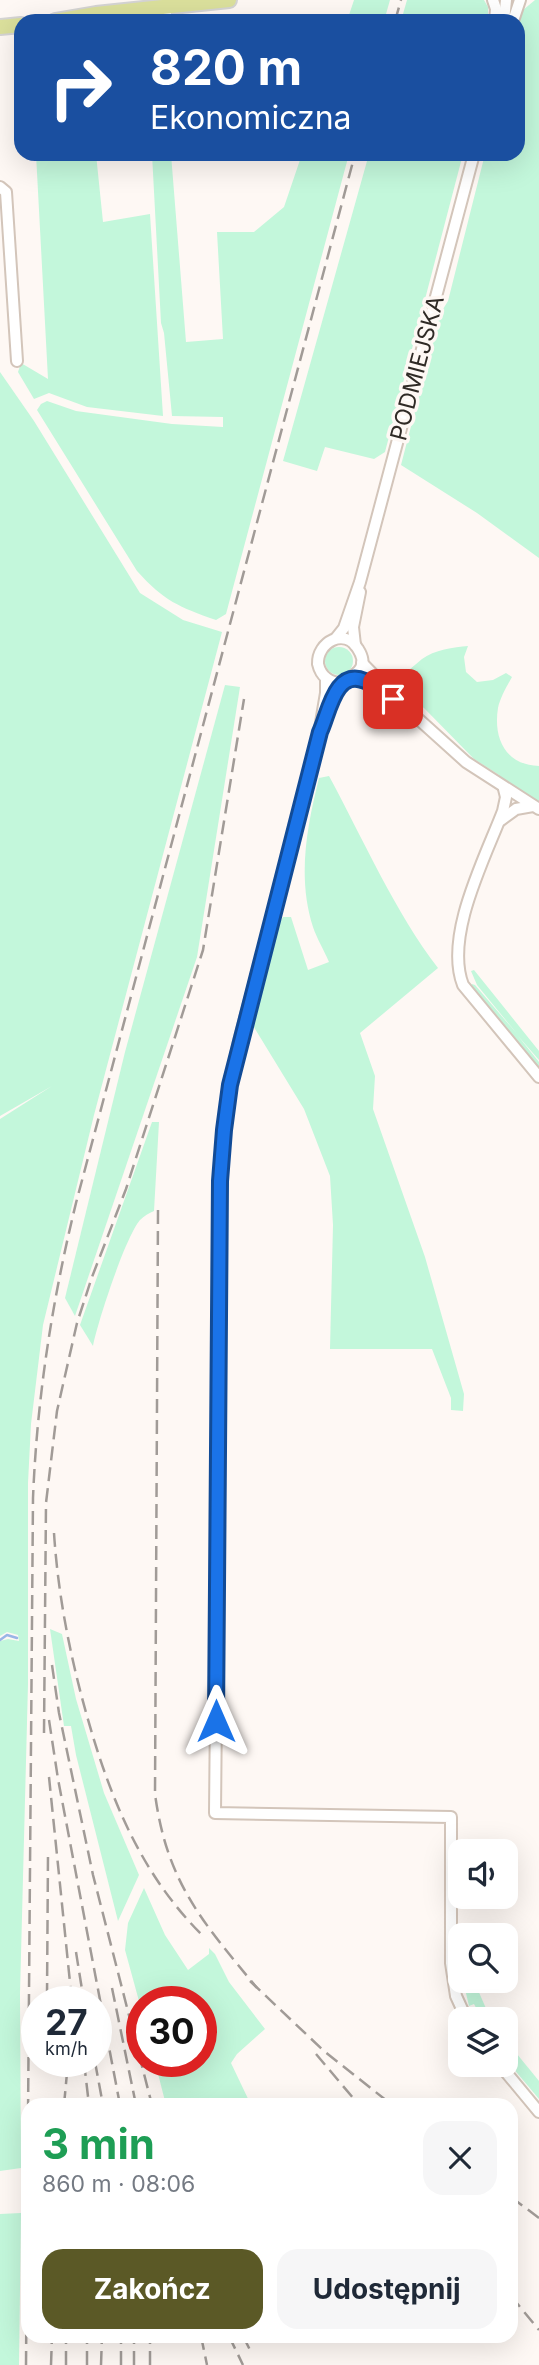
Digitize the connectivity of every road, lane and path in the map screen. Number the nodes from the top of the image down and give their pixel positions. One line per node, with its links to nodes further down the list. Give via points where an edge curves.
1 (229, 0): 4 (main road)
2 (99, 7): 3 (main road); 4 (main road)
3 (77, 14)
4 (166, 14)
5 (472, 161): 8 (street, PODMIEJSKA)
6 (0, 187): 7 (street, via 5,191)
7 (17, 361)
8 (360, 582): 9 (street, PODMIEJSKA); 10 (street, PODMIEJSKA)
9 (336, 638): 10 (street); 12 (street, via 318,654 318,667)
10 (355, 645): 11 (street)
11 (362, 663): 13 (street); 14 (street)
12 (326, 678): 13 (street); 15 (street)
13 (348, 681): 14 (street, via 369,683); 15 (street, via 334,693)
14 (405, 707): 16 (street)
15 (320, 732): 20 (street, via 239,1041 224,1130 215,1813 452,1817 451,1963)
16 (504, 789): 17 (street); 18 (street, via 506,802)
17 (536, 807): 18 (street, via 516,809)
18 (499, 821): 19 (street, via 461,923 457,960 463,985)
19 (539, 1077)
20 (461, 2007)
21 (510, 2077): 22 (street)
22 (539, 2112)

